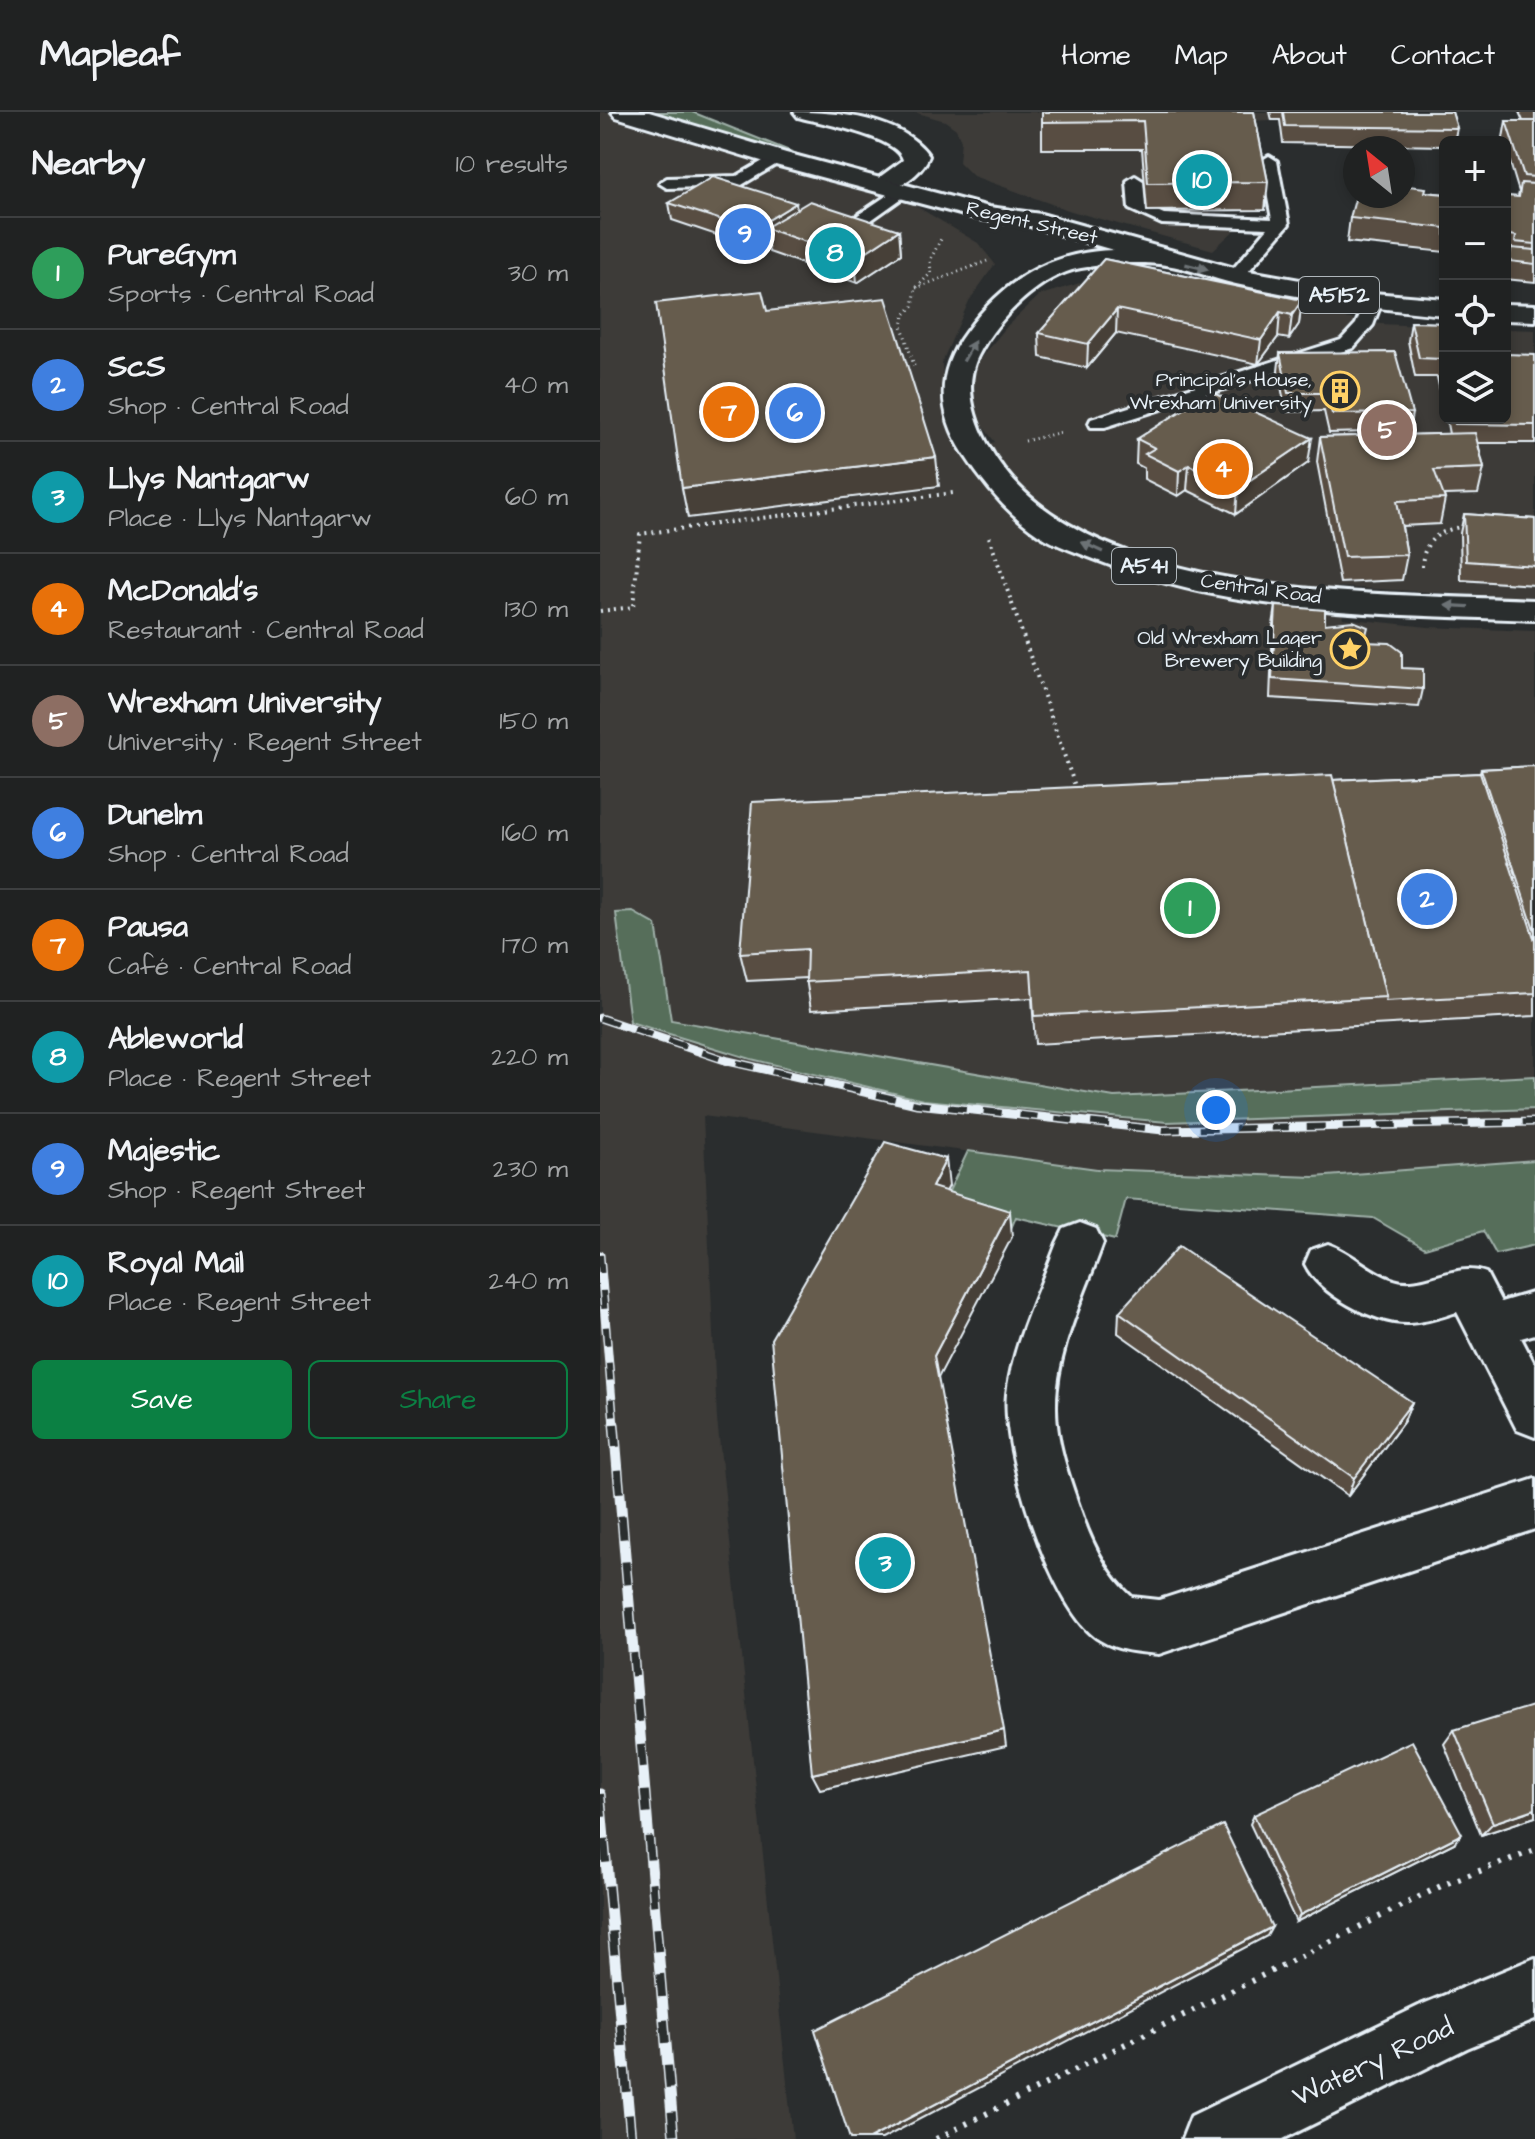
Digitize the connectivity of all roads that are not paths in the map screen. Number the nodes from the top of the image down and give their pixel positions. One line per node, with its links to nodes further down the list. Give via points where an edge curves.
1 (624, 112): 3 (main road, Regent Street)
2 (806, 112): 7 (main road, via 912,149 917,156 914,164)
3 (777, 158): 6 (lane, via 740,181); 7 (main road, Regent Street)
4 (1269, 161): 10 (lane)
5 (1135, 181): 10 (lane, via 1137,209 1162,219)
6 (667, 183)
7 (893, 188): 8 (main road, Regent Street); 9 (lane)
8 (988, 214): 11 (main road, Regent Street / A5152, via 1032,219); 13 (main road, via 1019,248)
9 (861, 220)
10 (1281, 224): 12 (lane)
11 (1160, 257): 12 (main road, Regent Street / A5152, one-way to 12); 13 (main road, Central Road / A541, via 1068,263)
12 (1235, 276): 14 (main road, Regent Street / A5152)
13 (1019, 289): 19 (main road, Central Road / A541, one-way to 13, via 1274,593 1182,578 1113,557 1051,528 988,488 959,410 955,384 966,353)
14 (1373, 301): 15 (main road, Regent Street / A5152); 18 (lane, via 1371,316 1347,344)
15 (1439, 306)
16 (1511, 312): 17 (main road)
17 (1535, 313)
18 (1098, 423)
19 (1535, 610)
20 (1080, 1243): 25 (main road, via 1031,1406 1037,1453 1059,1524 1091,1595 1118,1622 1159,1627)
21 (1328, 1264): 23 (main road, via 1395,1303 1418,1304 1469,1288)
22 (1535, 1313): 23 (main road)
23 (1489, 1327): 24 (main road)
24 (1535, 1414)
25 (1535, 1504)
26 (1535, 1989): 27 (main road, Watery Road, via 1445,2026)
27 (1235, 2134)

